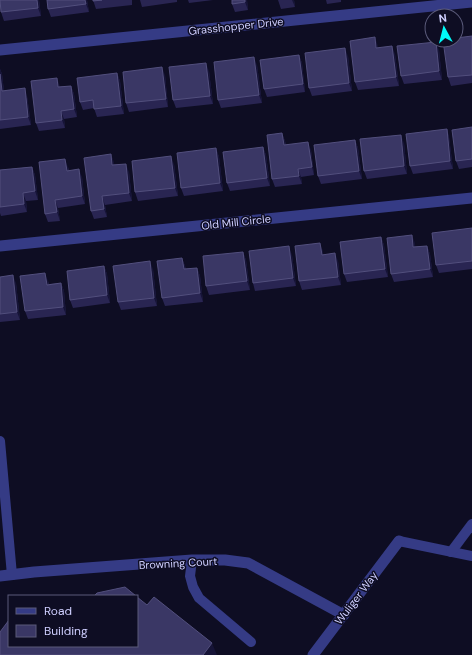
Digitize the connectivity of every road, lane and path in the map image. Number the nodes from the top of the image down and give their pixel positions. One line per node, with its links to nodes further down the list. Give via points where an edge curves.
1 (472, 2): 2 (street, Grasshopper Drive)
2 (0, 50)
3 (472, 198): 4 (street, Old Mill Circle)
4 (0, 246)
5 (0, 441): 11 (lane)
6 (472, 524): 8 (lane)
7 (399, 542): 8 (lane); 13 (street, Wuliger Way)
8 (450, 552): 9 (lane)
9 (472, 556)
10 (192, 560): 11 (street, Browning Court); 13 (street, Browning Court, via 225,560 248,564); 14 (lane, via 190,576 199,598)
11 (12, 575): 12 (street, Browning Court)
12 (0, 576)
13 (344, 615): 15 (street, Wuliger Way)
14 (251, 642)
15 (313, 655)

